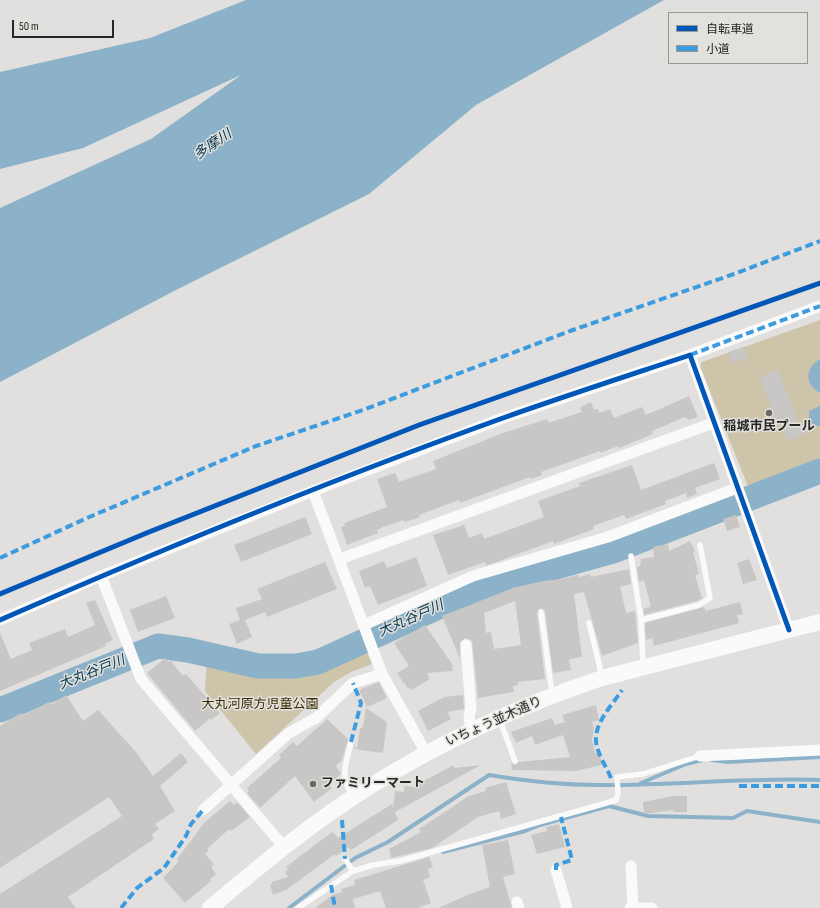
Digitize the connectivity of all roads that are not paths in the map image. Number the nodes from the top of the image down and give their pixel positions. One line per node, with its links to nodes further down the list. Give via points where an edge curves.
1 (820, 306): 2 (street)
2 (690, 355): 3 (street); 4 (street, via 502,418)
3 (713, 423): 5 (street); 8 (street)
4 (313, 491): 8 (street); 9 (street)
5 (739, 491): 15 (street, via 608,537 472,576); 16 (street)
6 (700, 545): 12 (lane, via 710,598 699,605)
7 (631, 556): 12 (lane)
8 (340, 559): 15 (street)
9 (101, 576): 11 (street); 29 (street, via 141,679)
10 (541, 612): 21 (lane)
11 (0, 620)
12 (641, 620): 18 (lane)
13 (820, 622): 16 (street, いちょう並木通り)
14 (589, 623): 20 (lane)
15 (365, 627): 19 (street)
16 (790, 630): 18 (street, いちょう並木通り)
17 (466, 645): 23 (street, via 472,709 469,715)
18 (643, 667): 20 (street, いちょう並木通り)
19 (382, 674): 26 (street); 29 (street, via 353,683 316,718 289,733)
20 (602, 678): 21 (street, いちょう並木通り)
21 (553, 696): 22 (street, いちょう並木通り)
22 (500, 718): 23 (street, いちょう並木通り); 28 (lane)
23 (471, 731): 26 (street, いちょう並木通り)
24 (351, 742): 30 (lane, via 344,777 346,786)
25 (820, 750): 27 (street)
26 (426, 753): 30 (street, いちょう並木通り)
27 (700, 756): 35 (lane, via 643,774 617,777 616,800 400,862)
28 (515, 761)
29 (232, 786): 31 (street); 32 (street)
30 (354, 797): 32 (street, いちょう並木通り)
31 (204, 810)
32 (284, 847): 37 (street, いちょう並木通り)
33 (345, 859): 35 (lane)
34 (631, 866): 40 (street)
35 (352, 869): 38 (lane)
36 (556, 870): 39 (street)
37 (210, 908)
38 (298, 908)
39 (567, 908)
40 (631, 908): 41 (street)
41 (652, 908)

